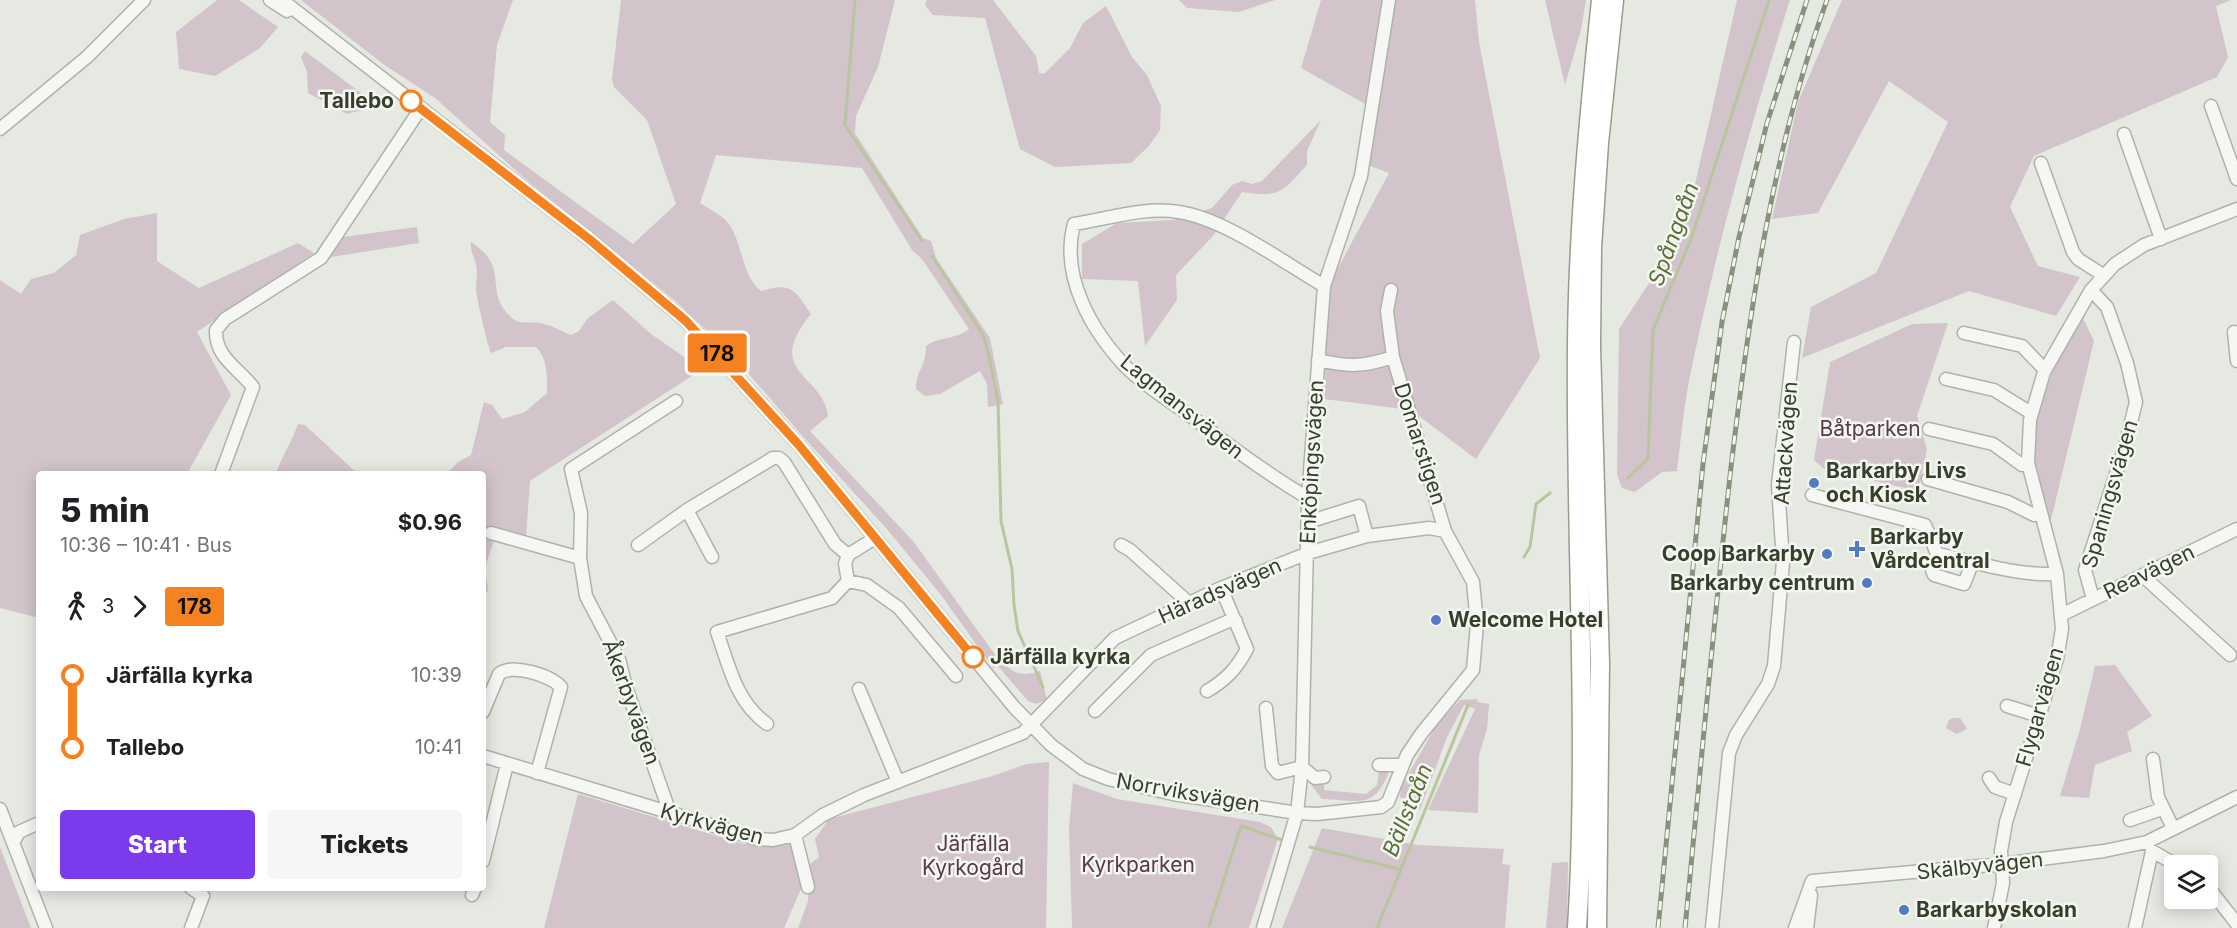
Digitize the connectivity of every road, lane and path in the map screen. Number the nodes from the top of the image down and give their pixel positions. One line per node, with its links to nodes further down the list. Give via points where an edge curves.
1 (144, 0): 10 (street, via 87,57)
2 (270, 0): 7 (street, Norrviksvägen)
3 (282, 0): 7 (street, Norrviksvägen)
4 (1389, 0): 17 (street, Enköpingsvägen, via 1361,176)
5 (1600, 0): 105 (highway, via 1579,258 1581,664)
6 (1614, 0): 106 (highway, via 1592,248 1600,664)
7 (343, 48): 9 (street, Norrviksvägen)
8 (2211, 106): 13 (street)
9 (421, 108): 32 (street, via 321,258 225,319 216,330 222,354 253,387); 43 (street, Norrviksvägen, via 589,239 686,321 798,444)
10 (0, 129)
11 (2124, 134): 15 (street)
12 (2041, 163): 16 (street, via 2073,252)
13 (2237, 179)
14 (2237, 209): 15 (street, Flygarvägen)
15 (2161, 239): 16 (street, Flygarvägen, via 2127,254)
16 (2103, 275): 19 (street, Flygarvägen)
17 (1324, 286): 24 (street, Enköpingsvägen); 35 (street, Lagmansvägen, via 1209,219 1177,211 1074,224 1070,239 1076,293 1127,368 1260,469)
18 (1391, 290): 23 (street, Domarstigen, via 1387,311)
19 (2091, 290): 26 (street, Flygarvägen); 56 (street, Spaningsvägen, via 2107,307 2136,402 2085,570)
20 (2234, 332): 25 (street)
21 (1964, 333): 26 (street, via 2022,346)
22 (1794, 342): 101 (street, Attackvägen, via 1778,485 1783,539 1772,676 1729,753)
23 (1393, 357): 24 (street, Domarstigen, via 1366,366); 40 (street, Domarstigen)
24 (1318, 360): 35 (street, Enköpingsvägen)
25 (2237, 361)
26 (2045, 370): 29 (street, Flygarvägen)
27 (1946, 379): 29 (street, via 1994,390)
28 (676, 401): 50 (street, Åkerbyvägen, via 571,469 581,513)
29 (2031, 413): 31 (street, Flygarvägen)
30 (1929, 429): 31 (street, via 1993,444 2022,465)
31 (2028, 463): 37 (street, Flygarvägen)
32 (222, 471)
33 (1928, 479): 37 (street)
34 (1812, 495): 47 (street, via 1925,525)
35 (1308, 498): 38 (street, Enköpingsvägen)
36 (687, 510): 44 (street); 48 (street, via 765,462 779,458 835,544); 49 (street)
37 (2041, 514): 52 (street, Flygarvägen)
38 (1308, 522): 42 (street, via 1359,506); 46 (street, Enköpingsvägen)
39 (2237, 529): 53 (street, Reavägen)
40 (1446, 531): 42 (street, Häradsvägen, via 1429,528); 75 (street, Domarstigen, via 1475,592 1476,660 1462,685 1420,734)
41 (491, 533): 50 (street)
42 (1367, 537): 46 (street, Häradsvägen)
43 (875, 538): 48 (street); 70 (street, Norrviksvägen)
44 (638, 545)
45 (1121, 545): 57 (street)
46 (1308, 553): 55 (street, Häradsvägen); 76 (street, Enköpingsvägen)
47 (1937, 554): 51 (street); 51 (street, via 1934,575 1964,584)
48 (848, 555): 54 (street)
49 (712, 557)
50 (580, 558): 85 (street, Åkerbyvägen, via 586,596 615,649)
51 (1973, 561): 52 (street, via 2022,574)
52 (2057, 574): 58 (street, Flygarvägen)
53 (2143, 576): 56 (street, Reavägen); 60 (street)
54 (848, 581): 61 (street, via 867,585 899,608); 69 (street, via 832,598 717,632 741,697 752,713)
55 (1221, 588): 57 (street, Häradsvägen); 59 (street)
56 (2094, 600): 58 (street, Reavägen)
57 (1189, 603): 70 (street, Häradsvägen, via 1115,638)
58 (2061, 615): 68 (street, Flygarvägen, via 2057,659)
59 (1236, 621): 63 (street, via 1247,649 1223,682); 67 (street, via 1150,655)
60 (2230, 656)
61 (956, 676)
62 (859, 689): 80 (street)
63 (1207, 691)
64 (486, 705): 77 (street, via 503,670 534,674 561,687)
65 (2007, 706): 68 (street)
66 (1266, 708): 76 (street, via 1272,766 1282,774)
67 (1095, 711)
68 (2039, 716): 81 (street, Flygarvägen)
69 (767, 723)
70 (1031, 726): 80 (street, Kyrkvägen, via 1023,734); 86 (street, Norrviksvägen, via 1083,769 1108,779 1173,794)
71 (486, 757): 73 (street, Kyrkvägen)
72 (2153, 759): 84 (street)
73 (507, 764): 77 (street, Kyrkvägen); 93 (street)
74 (1379, 765): 75 (street)
75 (1403, 765): 86 (street, Domarstigen, via 1388,802 1382,807)
76 (1302, 767): 78 (street, via 1315,778); 86 (street, Enköpingsvägen)
77 (537, 773): 85 (street, Kyrkvägen)
78 (1324, 777)
79 (1989, 778): 81 (street, via 1995,787)
80 (897, 782): 90 (street, Kyrkvägen, via 842,805)
81 (2015, 794): 95 (street, Flygarvägen, via 2006,822)
82 (2237, 797): 89 (street, Skälbyvägen)
83 (0, 809): 91 (street)
84 (2163, 809): 87 (street); 89 (street)
85 (670, 813): 90 (street, Kyrkvägen, via 757,839)
86 (1298, 813): 104 (street, Enköpingsvägen)
87 (2130, 820)
88 (36, 824): 91 (street, via 19,832)
89 (2174, 828): 92 (street, Skälbyvägen)
90 (795, 835): 97 (street)
91 (14, 841): 102 (street)
92 (2150, 846): 94 (street); 95 (street, Skälbyvägen); 110 (street)
93 (486, 849)
94 (2164, 856)
95 (2002, 864): 96 (street, Skälbyvägen); 109 (street, Flygarvägen, via 2003,883)
96 (1812, 881): 107 (street); 108 (street)
97 (808, 887)
98 (196, 891): 103 (street, via 203,896)
99 (2218, 900): 100 (street)
100 (2237, 924)
101 (1713, 926)
102 (46, 928)
103 (191, 928)
104 (1263, 928)
105 (1577, 928)
106 (1597, 928)
107 (1795, 928)
108 (1807, 928)
109 (1994, 928)
110 (2135, 928)

